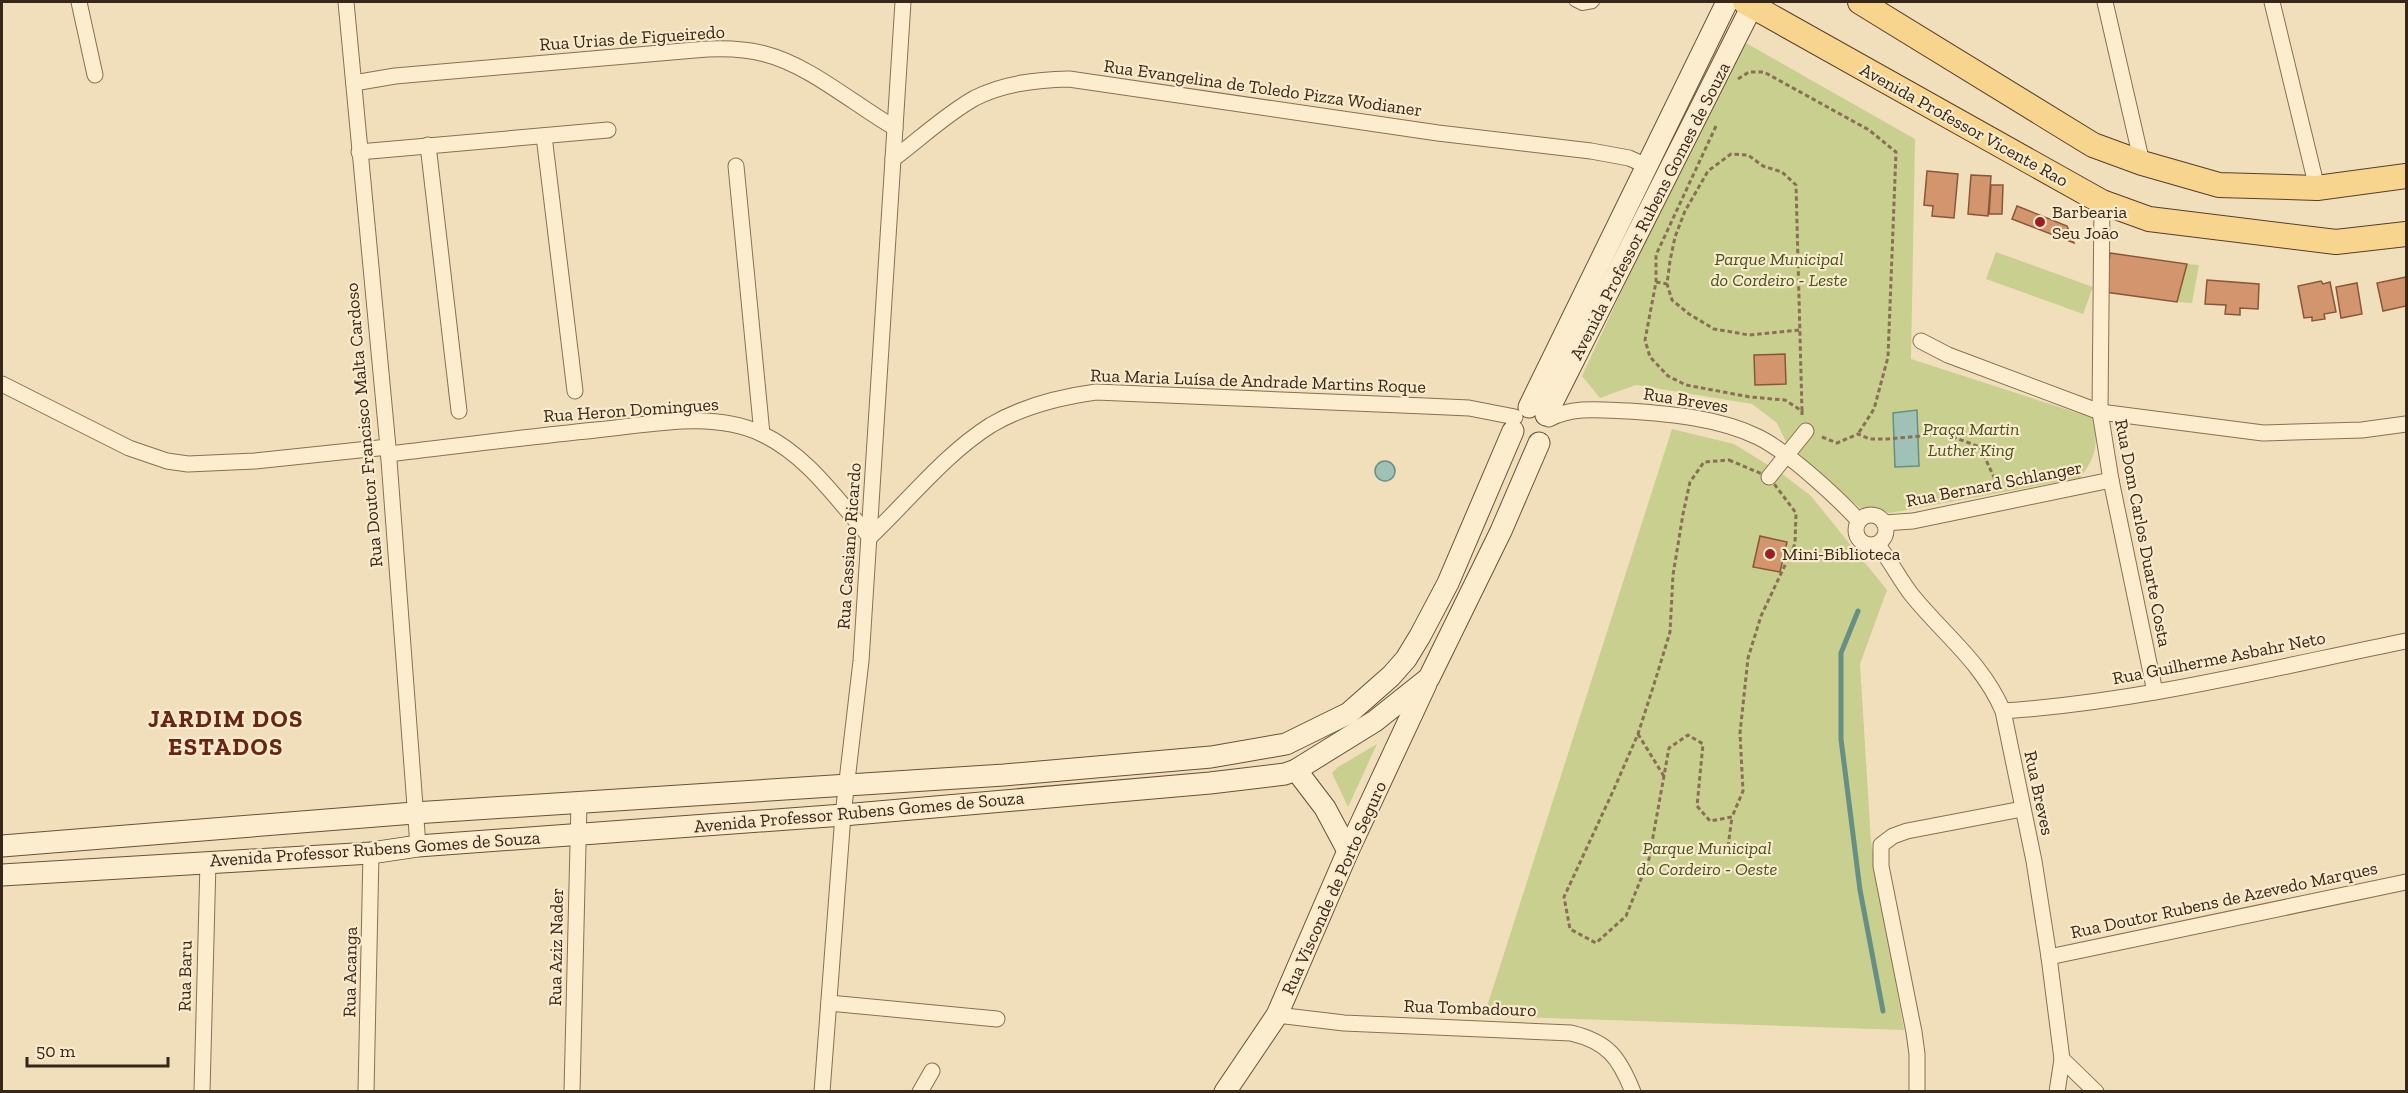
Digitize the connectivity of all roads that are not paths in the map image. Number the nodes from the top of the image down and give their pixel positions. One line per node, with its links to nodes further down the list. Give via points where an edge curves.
1 (79, 2): 11 (street)
2 (346, 2): 12 (street, Rua Doutor Francisco Malta Cardoso)
3 (903, 2): 13 (street, Rua Cassiano Ricardo)
4 (1574, 2): 5 (lane, via 1582,6)
5 (1595, 2)
6 (1726, 2): 21 (street, Avenida Professor Rubens Gomes de Souza)
7 (1860, 2): 19 (main road, via 2093,145)
8 (2104, 2): 19 (street)
9 (2272, 2): 23 (street)
10 (1749, 4): 24 (main road, Avenida Professor Vicente Rao); 31 (street, Avenida Professor Rubens Gomes de Souza)
11 (95, 75)
12 (354, 83): 13 (street, Rua Urias de Figueiredo, via 395,76 695,50 739,50 795,65); 17 (street, Rua Doutor Francisco Malta Cardoso)
13 (895, 128): 18 (street, Rua Cassiano Ricardo)
14 (608, 130): 15 (street)
15 (544, 136): 16 (street); 28 (street)
16 (429, 145): 17 (street); 29 (street)
17 (359, 152): 36 (street, Rua Doutor Francisco Malta Cardoso)
18 (893, 159): 21 (street, Rua Evangelina de Toledo Pizza Wodianer, via 975,98 1030,81 1069,79 1438,133 1591,151 1629,158); 42 (street, Rua Cassiano Ricardo)
19 (2142, 163): 23 (main road, via 2219,184)
20 (736, 166): 34 (street)
21 (1647, 166): 31 (street, Avenida Professor Rubens Gomes de Souza, via 1596,266)
22 (2406, 176): 23 (main road)
23 (2317, 188)
24 (2102, 202): 25 (main road, Avenida Professor Vicente Rao, via 2149,219 2336,242); 30 (street, Rua Dom Carlos Duarte Costa)
25 (2406, 234)
26 (1921, 341): 30 (street, via 1948,355)
27 (2, 384): 36 (street, Rua Heron Domingues, via 129,448 177,462 211,464)
28 (575, 391)
29 (459, 411)
30 (2100, 412): 32 (street, via 2263,433 2362,430); 39 (street, Rua Dom Carlos Duarte Costa)
31 (1531, 418): 35 (street, Avenida Professor Rubens Gomes de Souza, via 1548,435); 35 (street, via 1519,441); 37 (street, Rua Breves, via 1573,410 1645,412 1700,419 1760,438); 42 (street, Rua Maria Luísa de Andrade Martins Roque, via 1469,408 1096,392 1071,395 1015,413 992,425 947,460); 48 (street, Avenida Professor Rubens Gomes de Souza, via 1406,659 1349,713 1286,744)
32 (2406, 424)
33 (1806, 431): 37 (street)
34 (762, 434): 36 (street, Rua Heron Domingues, via 729,423 682,422); 42 (street, Rua Heron Domingues, via 820,479)
35 (1539, 443): 45 (street, Avenida Professor Rubens Gomes de Souza)
36 (388, 451): 56 (street, Rua Doutor Francisco Malta Cardoso)
37 (1786, 455): 38 (street); 40 (street, Rua Breves)
38 (1769, 477)
39 (2111, 480): 41 (street, Rua Bernard Schlanger); 46 (street, Rua Dom Carlos Duarte Costa)
40 (1859, 521): 41 (street, via 1872,515); 43 (street, via 1859,540 1867,545)
41 (1884, 523): 43 (street, via 1884,538)
42 (870, 537): 53 (street, Rua Cassiano Ricardo)
43 (1877, 544): 47 (street, Rua Breves, via 1910,593 1980,668)
44 (2406, 641): 46 (street, Rua Guilherme Asbahr Neto)
45 (1429, 678): 50 (street, Avenida Professor Rubens Gomes de Souza, via 1375,721); 61 (street, Rua Visconde de Porto Seguro)
46 (2156, 692): 47 (street, Rua Guilherme Asbahr Neto)
47 (2002, 711): 55 (street, Rua Breves)
48 (1248, 752): 49 (street, Avenida Professor Rubens Gomes de Souza); 51 (street, via 1243,766)
49 (1211, 757): 52 (street, via 1218,766); 53 (street, Avenida Professor Rubens Gomes de Souza)
50 (1296, 770): 51 (street, Avenida Professor Rubens Gomes de Souza); 61 (street, via 1324,808)
51 (1252, 778): 52 (street, Avenida Professor Rubens Gomes de Souza)
52 (1210, 783): 57 (street, Avenida Professor Rubens Gomes de Souza)
53 (847, 784): 54 (street, Avenida Professor Rubens Gomes de Souza); 57 (street, Rua Cassiano Ricardo)
54 (579, 804): 56 (street, Avenida Professor Rubens Gomes de Souza); 58 (street, Rua Aziz Nader)
55 (2022, 808): 66 (street, Rua Breves); 79 (street, via 1907,831 1881,845 1881,866 1914,1032)
56 (414, 813): 59 (street, Avenida Professor Rubens Gomes de Souza); 60 (street, Rua Doutor Francisco Malta Cardoso)
57 (843, 815): 58 (street, Avenida Professor Rubens Gomes de Souza); 67 (street, Rua Cassiano Ricardo)
58 (577, 834): 60 (street, Avenida Professor Rubens Gomes de Souza); 74 (street, Rua Aziz Nader)
59 (5, 846): 64 (street)
60 (418, 846): 62 (street, Avenida Professor Rubens Gomes de Souza)
61 (1348, 851): 68 (street, Rua Visconde de Porto Seguro)
62 (371, 853): 63 (street, Avenida Professor Rubens Gomes de Souza); 73 (street, Rua Acanga)
63 (207, 862): 64 (street, Avenida Professor Rubens Gomes de Souza); 72 (street, Rua Baru)
64 (6, 874)
65 (2406, 882): 66 (street, Rua Doutor Rubens de Azevedo Marques)
66 (2049, 957): 70 (street, Rua Breves)
67 (829, 1003): 69 (street); 75 (street, Rua Cassiano Ricardo)
68 (1276, 1015): 77 (street, Rua Visconde de Porto Seguro); 78 (street, Rua Tombadouro, via 1344,1023 1571,1033 1603,1044 1625,1070)
69 (997, 1019)
70 (2062, 1059): 80 (street, Rua Breves); 81 (street)
71 (932, 1071): 76 (street)
72 (202, 1092)
73 (366, 1092)
74 (572, 1092)
75 (822, 1092)
76 (920, 1092)
77 (1225, 1092)
78 (1633, 1092)
79 (1917, 1092)
80 (2057, 1092)
81 (2096, 1092)

